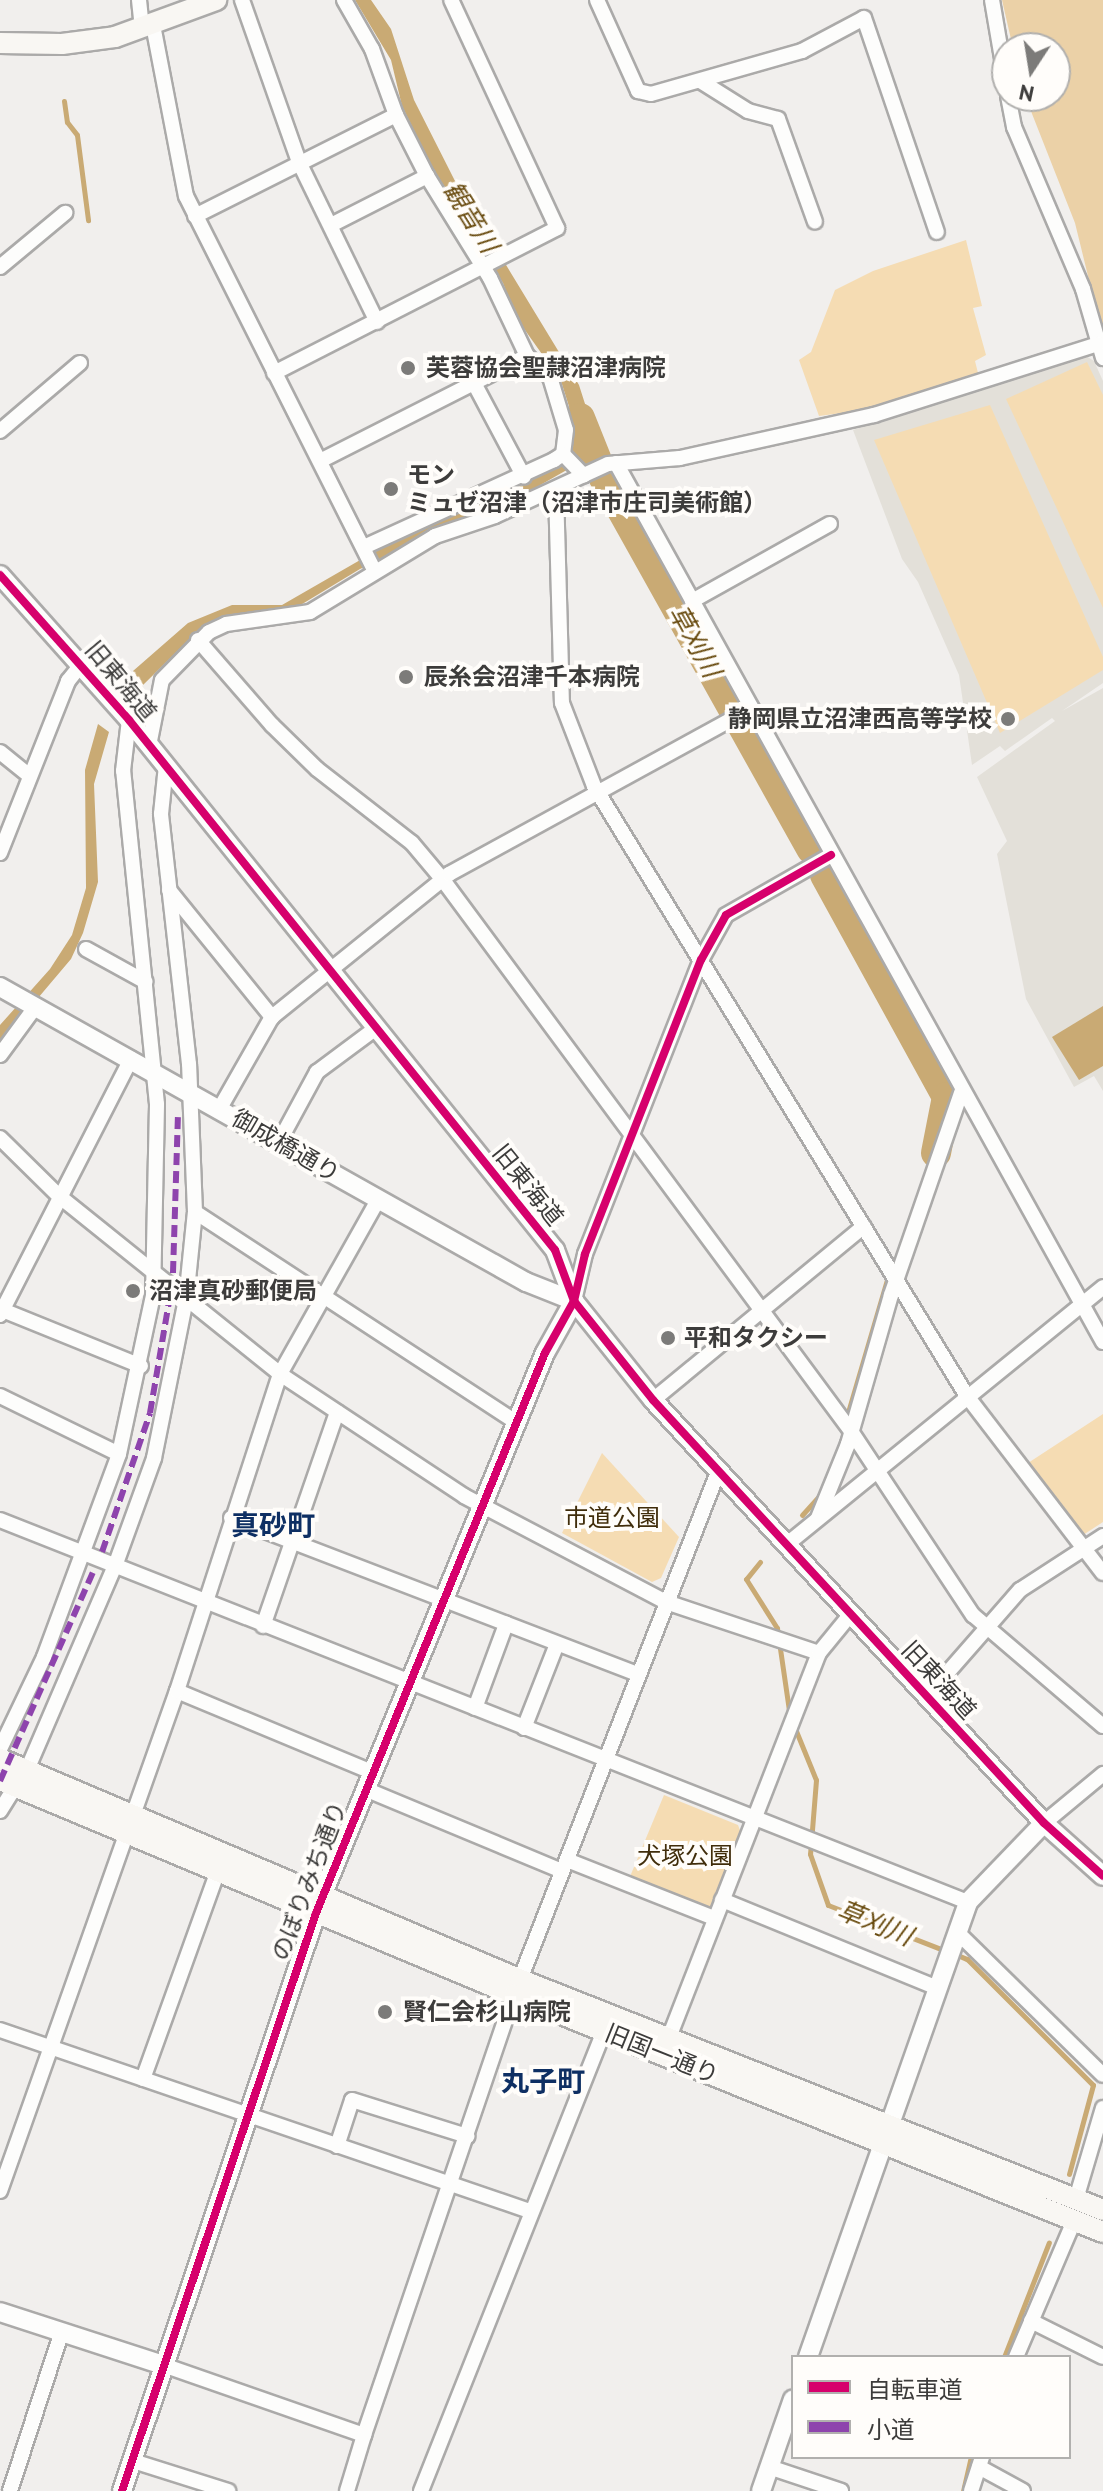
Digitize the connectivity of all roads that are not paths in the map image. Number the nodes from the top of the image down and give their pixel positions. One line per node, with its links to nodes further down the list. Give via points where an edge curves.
1 (139, 0): 8 (street)
2 (216, 0): 8 (main road)
3 (242, 0): 14 (street)
4 (344, 0): 13 (street, via 372,49)
5 (451, 0): 22 (street, via 557,228)
6 (597, 0): 11 (street, via 638,91 651,94)
7 (992, 0): 9 (street)
8 (148, 27): 10 (main road, via 90,42); 17 (street)
9 (997, 32)
10 (0, 43)
11 (702, 82): 18 (street, via 748,111 778,119); 20 (street, via 802,51 864,18)
12 (1011, 112): 24 (street)
13 (396, 115): 14 (street); 15 (street)
14 (299, 162): 17 (street); 19 (street)
15 (427, 176): 19 (street); 22 (street)
16 (65, 213): 21 (street)
17 (195, 216): 27 (street)
18 (815, 222)
19 (331, 225): 23 (street)
20 (937, 232)
21 (0, 267)
22 (483, 269): 23 (street); 25 (street)
23 (377, 322): 27 (street)
24 (1101, 351): 32 (street, via 874,415 680,458)
25 (527, 356): 28 (street); 30 (street, via 550,377 560,399)
26 (80, 363): 29 (street)
27 (274, 373): 31 (street)
28 (474, 383): 31 (street); 34 (street)
29 (0, 431)
30 (563, 454): 33 (street); 34 (street)
31 (320, 461): 37 (street)
32 (616, 463): 33 (street); 40 (street)
33 (584, 476): 35 (street)
34 (524, 477): 37 (street)
35 (556, 490): 38 (street, via 435,536); 49 (street, via 562,703)
36 (830, 524): 40 (street)
37 (364, 547): 38 (street)
38 (375, 571): 41 (street, via 310,612 226,624)
39 (0, 575): 42 (street, 旧東海道)
40 (692, 601): 43 (street)
41 (198, 640): 45 (street, via 162,680); 52 (street, via 272,725 412,843)
42 (82, 664): 44 (street, 旧東海道); 48 (street, via 68,681)
43 (752, 708): 49 (street); 51 (street)
44 (129, 720): 45 (street, 旧東海道); 57 (street, via 123,771)
45 (149, 746): 47 (street, 旧東海道)
46 (0, 752): 48 (street)
47 (166, 766): 53 (street, via 160,797); 56 (street, 旧東海道)
48 (30, 776): 50 (street)
49 (599, 793): 52 (street); 55 (street)
50 (0, 853)
51 (831, 855): 55 (street, via 726,915); 66 (street)
52 (443, 880): 56 (street); 68 (street)
53 (169, 890): 60 (street); 65 (street)
54 (86, 949): 57 (street)
55 (701, 960): 68 (street); 74 (street)
56 (332, 972): 60 (street); 61 (street, 旧東海道)
57 (146, 982): 64 (street)
58 (0, 987): 59 (street, 御成橋通り)
59 (29, 1003): 62 (street); 63 (street, 御成橋通り)
60 (272, 1017): 67 (street)
61 (376, 1028): 69 (street, via 317,1072); 80 (street, 旧東海道, via 555,1250)
62 (0, 1055)
63 (131, 1059): 64 (street, 御成橋通り); 71 (street)
64 (155, 1072): 65 (street, 御成橋通り); 75 (street, via 159,1197)
65 (190, 1091): 67 (street, 御成橋通り); 73 (street)
66 (961, 1093): 76 (street); 82 (street)
67 (220, 1108): 69 (street, 御成橋通り)
68 (633, 1133): 80 (street, via 585,1254); 81 (street)
69 (279, 1142): 72 (street, 御成橋通り)
70 (1, 1143): 71 (street)
71 (59, 1196): 75 (street); 83 (street)
72 (378, 1200): 78 (street); 80 (street, 御成橋通り, via 526,1282)
73 (195, 1212): 78 (street); 79 (street)
74 (864, 1226): 76 (street); 81 (street)
75 (154, 1275): 79 (street); 85 (street)
76 (897, 1280): 88 (street); 92 (street)
77 (1103, 1287): 82 (street)
78 (324, 1296): 86 (street); 91 (street)
79 (186, 1300): 86 (street); 105 (street, via 154,1458)
80 (574, 1301): 89 (street, 旧東海道); 91 (street, のぼりみち通り, via 545,1353)
81 (759, 1307): 89 (street); 92 (street)
82 (1080, 1307): 84 (street); 88 (street)
83 (1, 1311): 85 (street)
84 (1103, 1342)
85 (141, 1366): 93 (street)
86 (280, 1374): 90 (street); 97 (street)
87 (0, 1396): 93 (street)
88 (967, 1396): 94 (street); 103 (street)
89 (653, 1400): 95 (street, 旧東海道)
90 (337, 1412): 96 (street); 101 (street)
91 (517, 1423): 96 (street, のぼりみち通り)
92 (851, 1431): 94 (street); 98 (street)
93 (119, 1454): 104 (street)
94 (877, 1470): 98 (street); 113 (street)
95 (718, 1472): 102 (street, 旧東海道); 109 (street)
96 (484, 1505): 108 (street, のぼりみち通り); 109 (street)
97 (231, 1518): 101 (street); 107 (street)
98 (818, 1518): 102 (street)
99 (0, 1520): 104 (street)
100 (1103, 1536): 103 (street)
101 (293, 1543): 108 (street); 112 (street)
102 (786, 1545): 110 (street, 旧東海道)
103 (1083, 1550): 106 (street); 113 (street, via 1020,1590)
104 (84, 1553): 105 (street); 123 (street)
105 (115, 1566): 107 (street); 127 (street)
106 (1103, 1573)
107 (204, 1600): 112 (street); 118 (street)
108 (443, 1601): 111 (street); 117 (street, のぼりみち通り)
109 (666, 1602): 115 (street); 116 (street)
110 (850, 1615): 115 (street); 119 (street, 旧東海道)
111 (506, 1624): 114 (street); 120 (street)
112 (263, 1626): 117 (street)
113 (982, 1627): 119 (street); 121 (street)
114 (557, 1644): 116 (street); 122 (street)
115 (819, 1653): 131 (street)
116 (638, 1674): 125 (street)
117 (409, 1682): 120 (street); 128 (street, のぼりみち通り)
118 (177, 1691): 128 (street); 130 (street)
119 (928, 1695): 132 (street, 旧東海道)
120 (475, 1708): 122 (street)
121 (1103, 1726)
122 (524, 1728): 125 (street)
123 (0, 1749)
124 (0, 1759): 127 (main road, 旧国一通り)
125 (605, 1762): 131 (street); 135 (street)
126 (1103, 1774): 132 (street)
127 (14, 1779): 129 (street); 130 (main road, 旧国一通り); 133 (main road, 旧国一通り)
128 (369, 1781): 135 (street); 139 (street, のぼりみち通り)
129 (0, 1811)
130 (132, 1812): 133 (street); 134 (main road, 旧国一通り)
131 (754, 1820): 137 (street); 138 (street)
132 (1044, 1823): 136 (street, 旧東海道); 138 (street)
133 (123, 1832): 134 (main road, 旧国一通り); 147 (street)
134 (221, 1864): 139 (main road, 旧国一通り); 149 (street)
135 (565, 1866): 140 (street); 142 (street)
136 (1103, 1876)
137 (722, 1900): 140 (street); 143 (street)
138 (968, 1902): 141 (street)
139 (319, 1905): 142 (main road, 旧国一通り); 151 (street, のぼりみち通り)
140 (714, 1918): 146 (street)
141 (957, 1932): 143 (street); 148 (street)
142 (517, 1988): 145 (main road, 旧国一通り); 146 (main road, 旧国一通り); 153 (street)
143 (938, 1988): 152 (street)
144 (0, 2030): 147 (street)
145 (604, 2030): 152 (main road, 旧国一通り); 159 (street)
146 (670, 2035): 152 (main road, 旧国一通り)
147 (49, 2048): 149 (street); 156 (street)
148 (1103, 2075)
149 (143, 2079): 151 (street)
150 (1103, 2108): 157 (street)
151 (248, 2116): 154 (street); 168 (street, のぼりみち通り)
152 (887, 2134): 157 (main road, 旧国一通り); 160 (main road, 旧国一通り); 165 (street)
153 (467, 2136): 154 (street, via 352,2100); 155 (street)
154 (337, 2146): 155 (street)
155 (450, 2184): 159 (street); 170 (street)
156 (0, 2191)
157 (1076, 2199): 158 (main road, 旧国一通り)
158 (1103, 2210)
159 (530, 2211): 178 (street)
160 (1074, 2221): 161 (main road, 旧国一通り); 163 (street)
161 (1103, 2232)
162 (0, 2312): 164 (street)
163 (1031, 2321): 166 (street); 167 (street)
164 (61, 2334): 168 (street); 174 (street)
165 (809, 2355)
166 (1017, 2355)
167 (1103, 2357)
168 (163, 2365): 170 (street); 171 (street, のぼりみち通り)
169 (791, 2405): 173 (street)
170 (364, 2435): 177 (street)
171 (133, 2461): 175 (street, のぼりみち通り); 176 (street)
172 (980, 2462): 181 (street); 182 (street)
173 (769, 2467): 179 (street); 180 (street)
174 (10, 2491)
175 (122, 2491)
176 (228, 2491)
177 (347, 2491)
178 (421, 2491)
179 (761, 2491)
180 (841, 2491)
181 (971, 2491)
182 (1023, 2491)

